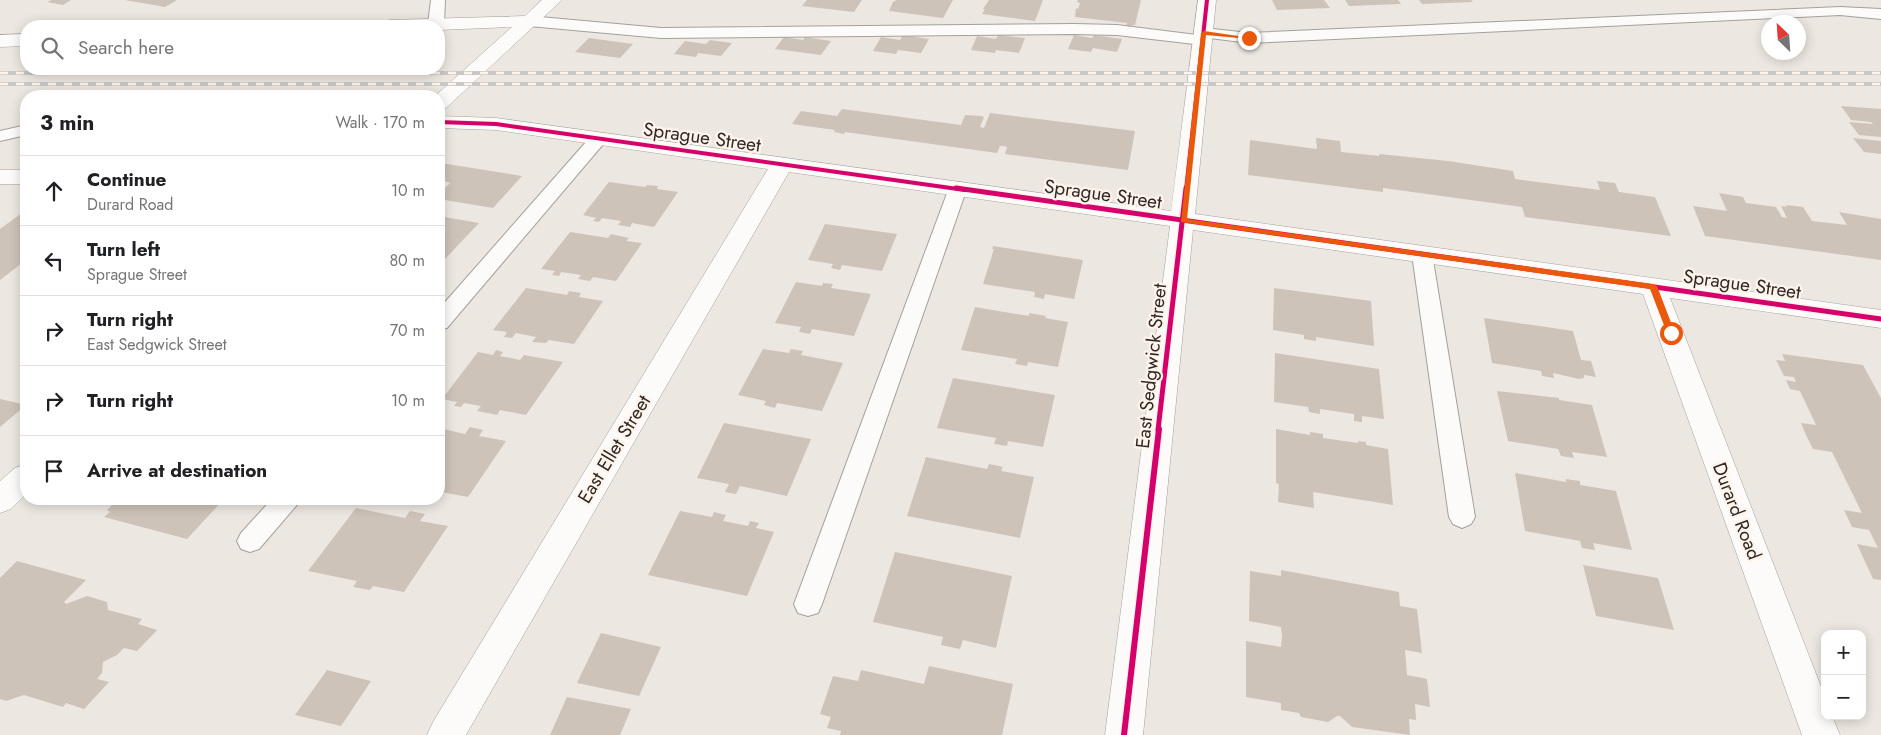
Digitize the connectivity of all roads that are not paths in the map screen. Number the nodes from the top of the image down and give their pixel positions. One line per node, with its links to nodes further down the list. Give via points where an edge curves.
1 (438, 0): 5 (lane)
2 (553, 0): 6 (street)
3 (1207, 0): 8 (street, East Sedgwick Street)
4 (1881, 14): 8 (lane, via 1840,11 1249,38)
5 (436, 20)
6 (529, 22): 7 (street); 8 (lane, via 661,34 1074,29); 11 (street)
7 (445, 24)
8 (1203, 36): 20 (street, East Sedgwick Street)
9 (20, 40): 10 (street)
10 (0, 42)
11 (445, 99)
12 (445, 122): 15 (street, Sprague Street, via 496,124)
13 (20, 131): 14 (lane)
14 (0, 136)
15 (599, 138): 16 (street, Sprague Street); 23 (lane)
16 (782, 164): 19 (street, Sprague Street); 31 (street, East Ellet Street)
17 (0, 177): 18 (street)
18 (20, 177)
19 (958, 188): 20 (street, Sprague Street); 30 (lane)
20 (1183, 220): 21 (street, Sprague Street); 32 (street, East Sedgwick Street)
21 (1422, 254): 22 (street, Sprague Street); 28 (lane)
22 (1653, 286): 24 (street, Sprague Street); 33 (street, Durard Road)
23 (445, 316)
24 (1881, 319)
25 (20, 482): 26 (street)
26 (0, 500)
27 (282, 505): 29 (lane)
28 (1462, 517)
29 (250, 541)
30 (808, 604)
31 (446, 735)
32 (1124, 735)
33 (1822, 735)

